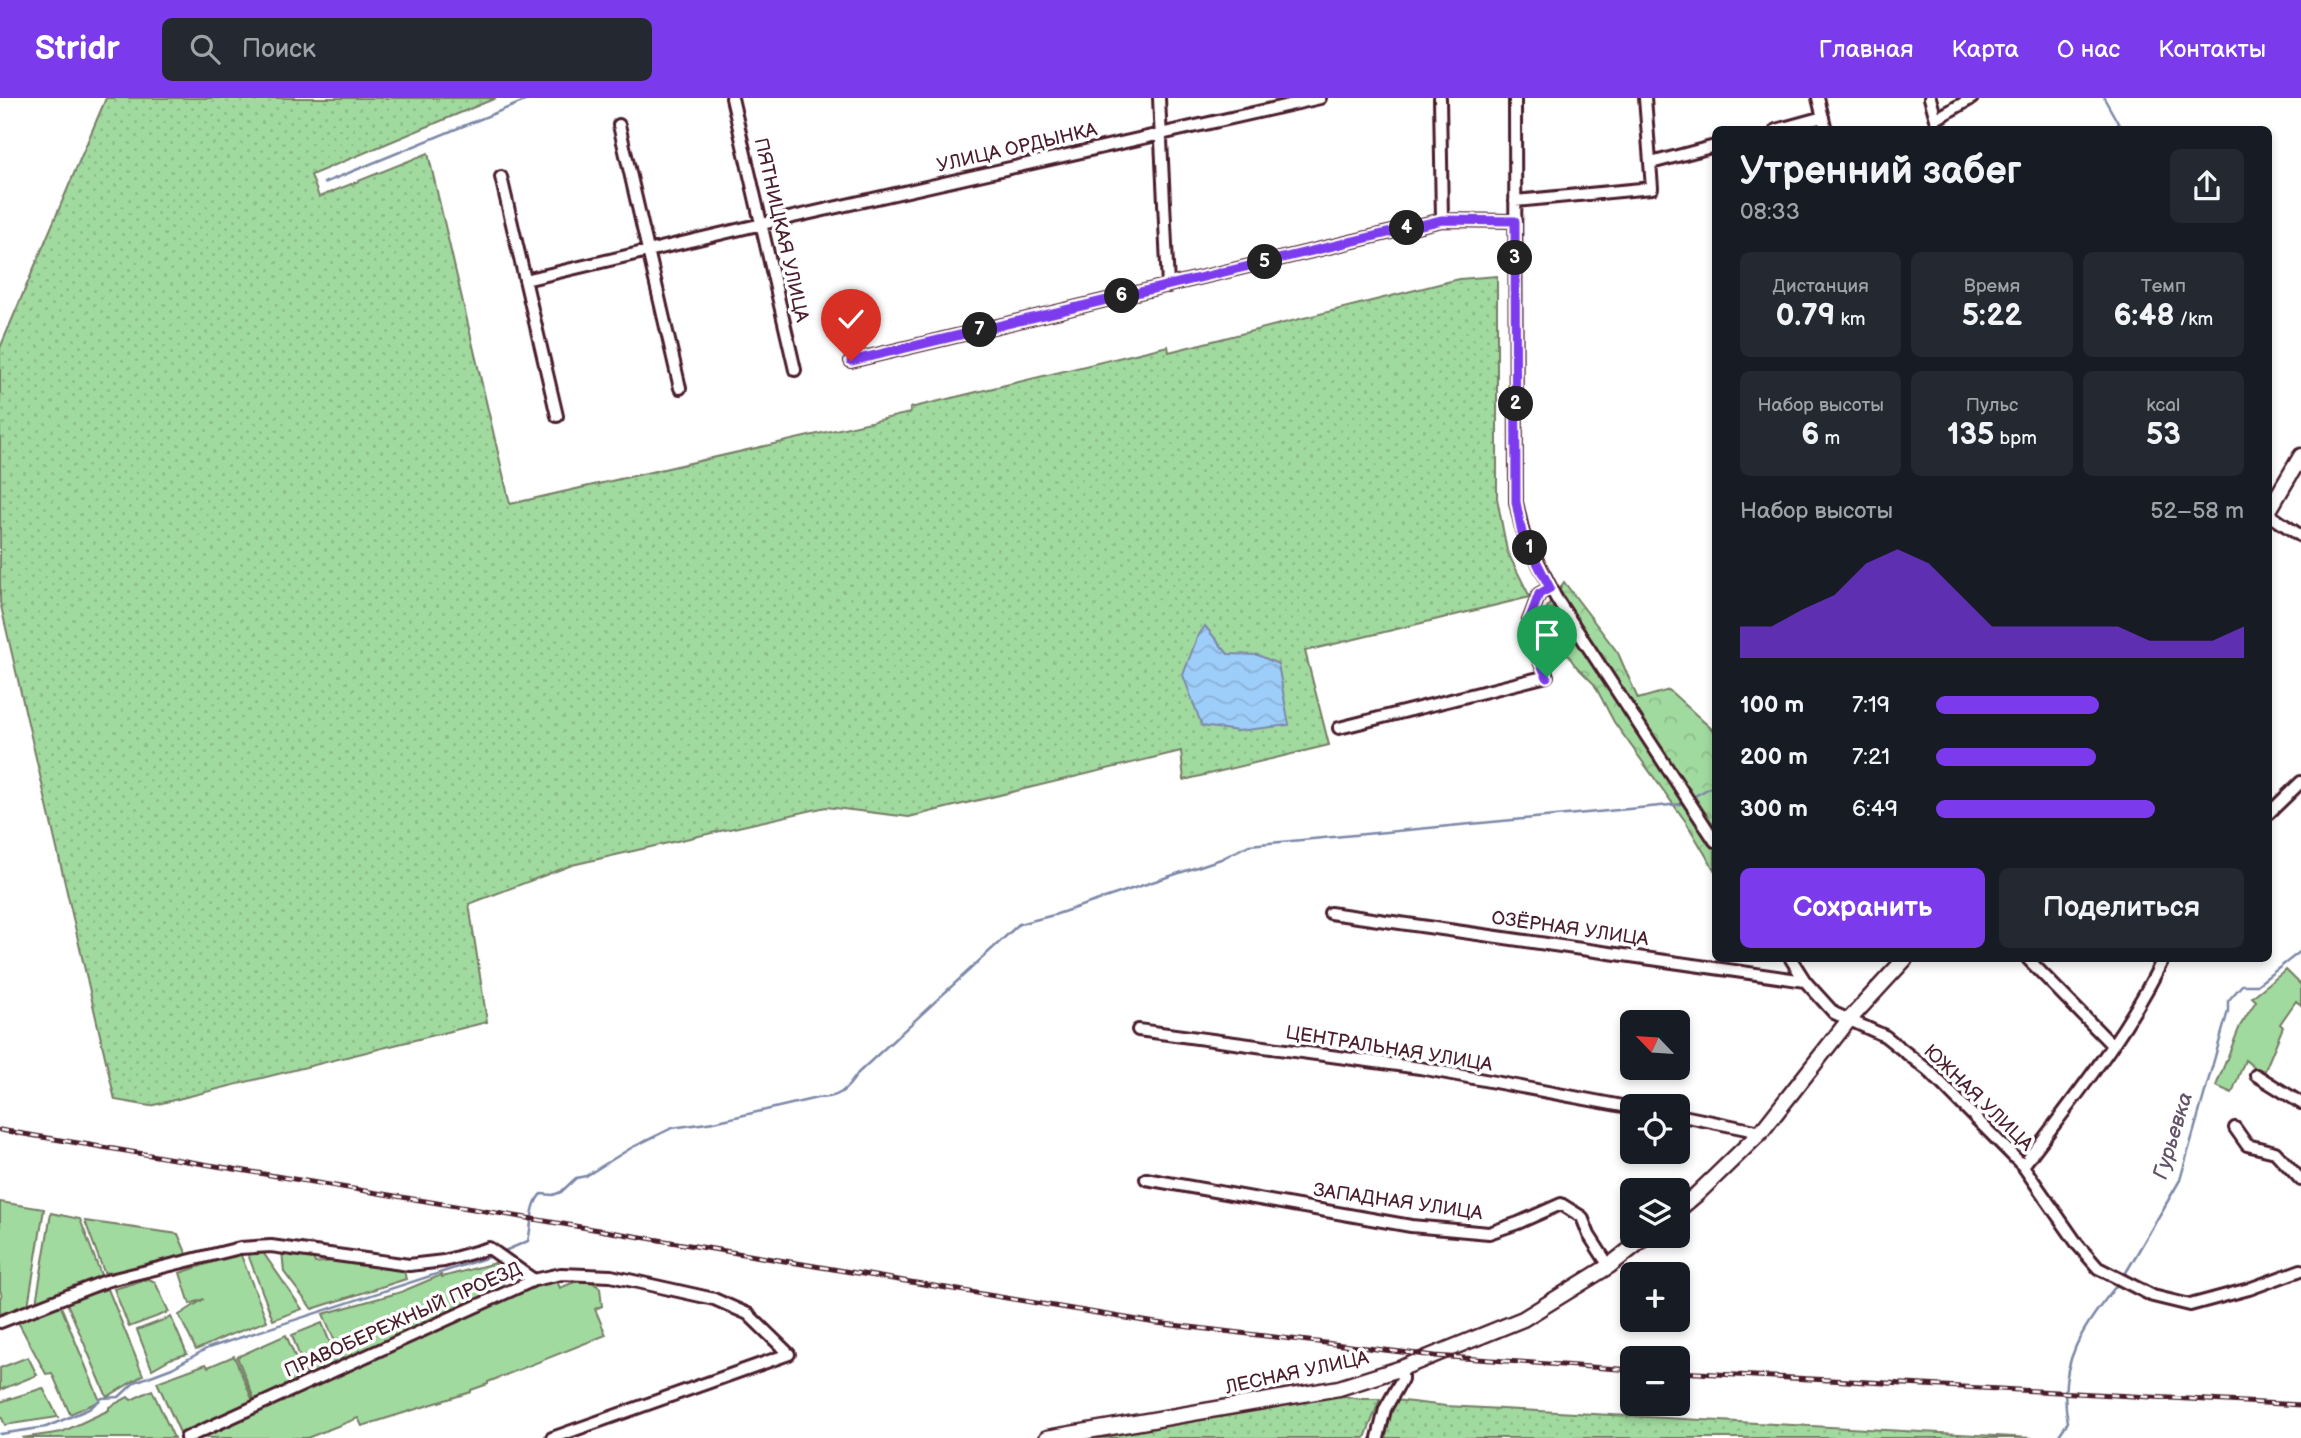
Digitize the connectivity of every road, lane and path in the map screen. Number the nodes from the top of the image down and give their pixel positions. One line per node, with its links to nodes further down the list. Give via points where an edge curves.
1 (732, 98): 21 (street, ПЯТНИЦКАЯ УЛИЦА)
2 (1159, 98): 14 (street)
3 (1320, 98): 14 (street, УЛИЦА ОРДЫНКА)
4 (1440, 98): 19 (street)
5 (1515, 98): 18 (street)
6 (1645, 98): 16 (street)
7 (1818, 98): 10 (street)
8 (1930, 98): 9 (street, via 1936,119)
9 (1972, 98)
10 (1823, 117): 12 (street); 13 (street)
11 (619, 125): 22 (street)
12 (1790, 126)
13 (1825, 126)
14 (1160, 133): 21 (street, УЛИЦА ОРДЫНКА); 24 (street)
15 (1712, 147): 16 (street)
16 (1651, 163): 18 (street, via 1652,188)
17 (501, 177): 23 (street)
18 (1515, 201): 20 (street)
19 (1442, 220): 20 (street); 24 (street)
20 (1515, 221): 33 (street, via 1516,502 1522,533)
21 (762, 224): 22 (street, УЛИЦА ОРДЫНКА); 26 (street, ПЯТНИЦКАЯ УЛИЦА)
22 (648, 251): 23 (street, УЛИЦА ОРДЫНКА); 27 (street)
23 (525, 280): 28 (street)
24 (1168, 286): 25 (street)
25 (851, 361)
26 (795, 370)
27 (680, 388)
28 (556, 416)
29 (2301, 456): 30 (street)
30 (2272, 506)
31 (2272, 516): 32 (street)
32 (2301, 536)
33 (1550, 588): 34 (street, via 1539,594 1527,626 1547,677); 37 (street)
34 (1339, 728)
35 (2301, 782): 36 (street)
36 (2272, 810)
37 (1712, 836)
38 (1330, 913): 43 (street, ОЗЁРНАЯ УЛИЦА)
39 (1793, 962): 43 (street, ЮЖНАЯ УЛИЦА)
40 (1902, 962): 44 (street)
41 (2031, 962): 46 (street)
42 (2162, 962): 46 (street)
43 (1805, 981): 44 (street, ЮЖНАЯ УЛИЦА, via 1834,1013)
44 (1848, 1021): 52 (street); 53 (street, ЮЖНАЯ УЛИЦА, via 1885,1036 1929,1072)
45 (1138, 1030): 49 (street, ЦЕНТРАЛЬНАЯ УЛИЦА, via 1420,1068)
46 (2112, 1045): 53 (street)
47 (2256, 1075): 48 (street)
48 (2301, 1103)
49 (1620, 1106)
50 (1690, 1117): 52 (street)
51 (2235, 1128): 55 (street, via 2247,1145 2275,1152)
52 (1761, 1132): 56 (street)
53 (2023, 1166): 59 (street, ЮЖНАЯ УЛИЦА, via 2098,1268 2154,1296 2190,1305)
54 (1146, 1179): 58 (street, ЗАПАДНАЯ УЛИЦА, via 1411,1226 1489,1233 1561,1204 1581,1217)
55 (2301, 1180)
56 (1690, 1200)
57 (1632, 1248): 58 (street, ЛЕСНАЯ УЛИЦА)
58 (1609, 1266): 62 (street, ЛЕСНАЯ УЛИЦА, via 1523,1319)
59 (2301, 1269)
60 (534, 1279): 61 (street, via 489,1248 409,1265 271,1246 240,1248 106,1282); 63 (street, ПРАВОБЕРЕЖНЫЙ ПРОЕЗД, via 561,1274 611,1276 714,1298 748,1314 789,1354); 64 (street, ПРАВОБЕРЕЖНЫЙ ПРОЕЗД)
61 (0, 1322)
62 (1402, 1368): 66 (street, ЛЕСНАЯ УЛИЦА, via 1339,1388); 67 (street, via 1402,1379 1385,1409)
63 (579, 1434): 65 (street)
64 (186, 1438)
65 (552, 1438)
66 (1047, 1438)
67 (1378, 1438)

